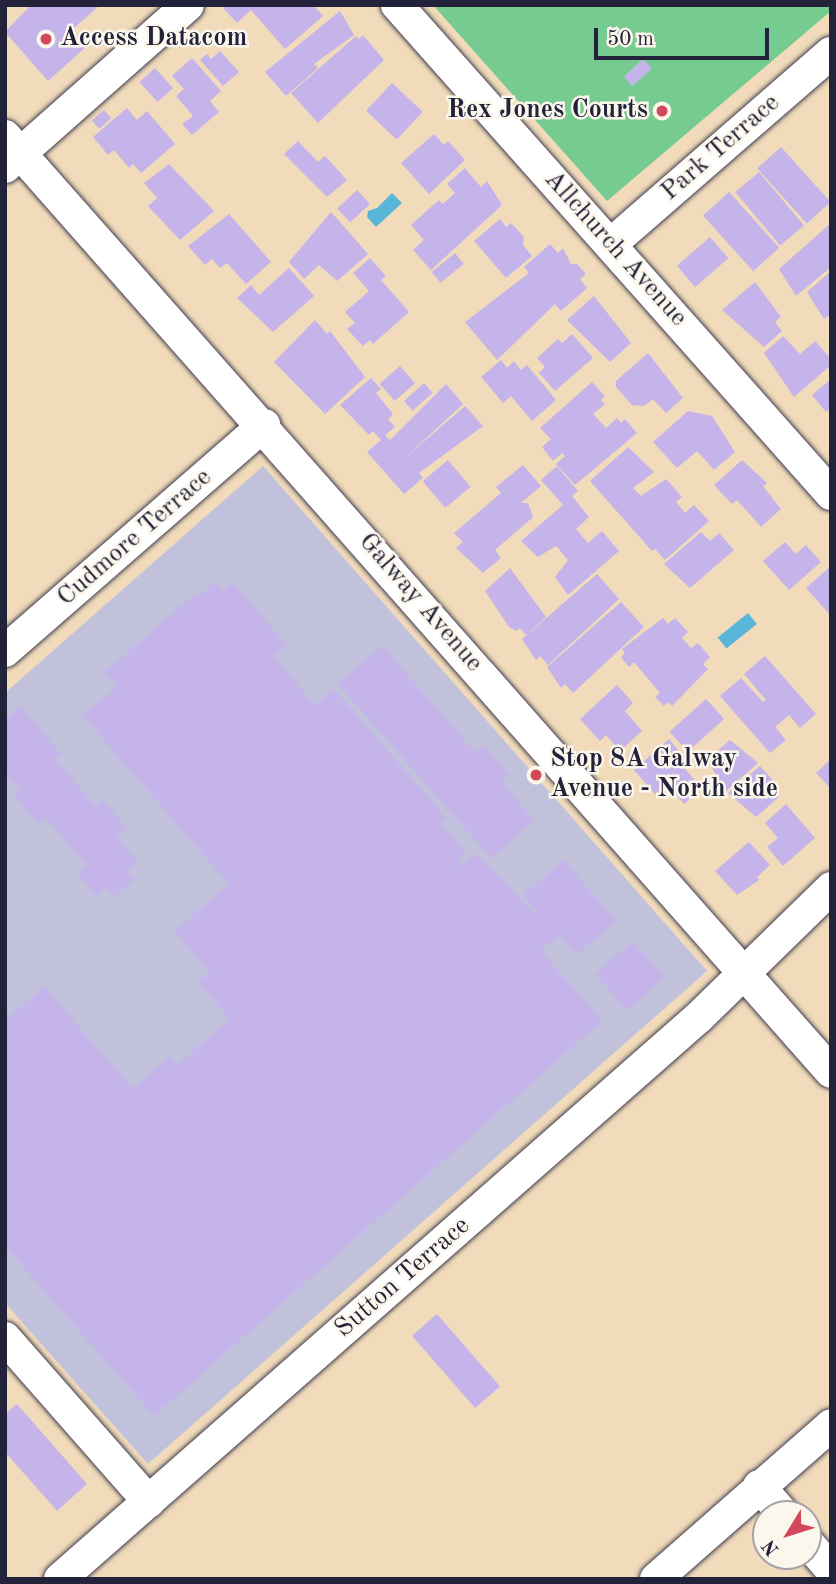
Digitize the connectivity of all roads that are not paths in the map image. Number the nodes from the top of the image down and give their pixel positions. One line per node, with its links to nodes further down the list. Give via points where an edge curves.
1 (188, 5): 4 (street)
2 (397, 5): 5 (street, Allchurch Avenue)
3 (831, 53): 5 (street, Park Terrace)
4 (10, 152): 6 (street, Galway Avenue)
5 (611, 244): 7 (street, Allchurch Avenue)
6 (264, 425): 8 (street, Cudmore Terrace); 10 (street, Galway Avenue)
7 (831, 494)
8 (5, 651)
9 (831, 888): 10 (street, Sutton Terrace)
10 (743, 972): 11 (street, Galway Avenue); 16 (street, Sutton Terrace, via 699,1017)
11 (831, 1072)
12 (5, 1338): 16 (street)
13 (831, 1425): 14 (street)
14 (759, 1486): 15 (street); 18 (street)
15 (771, 1500)
16 (149, 1502): 17 (street, Sutton Terrace)
17 (60, 1579)
18 (656, 1579)

